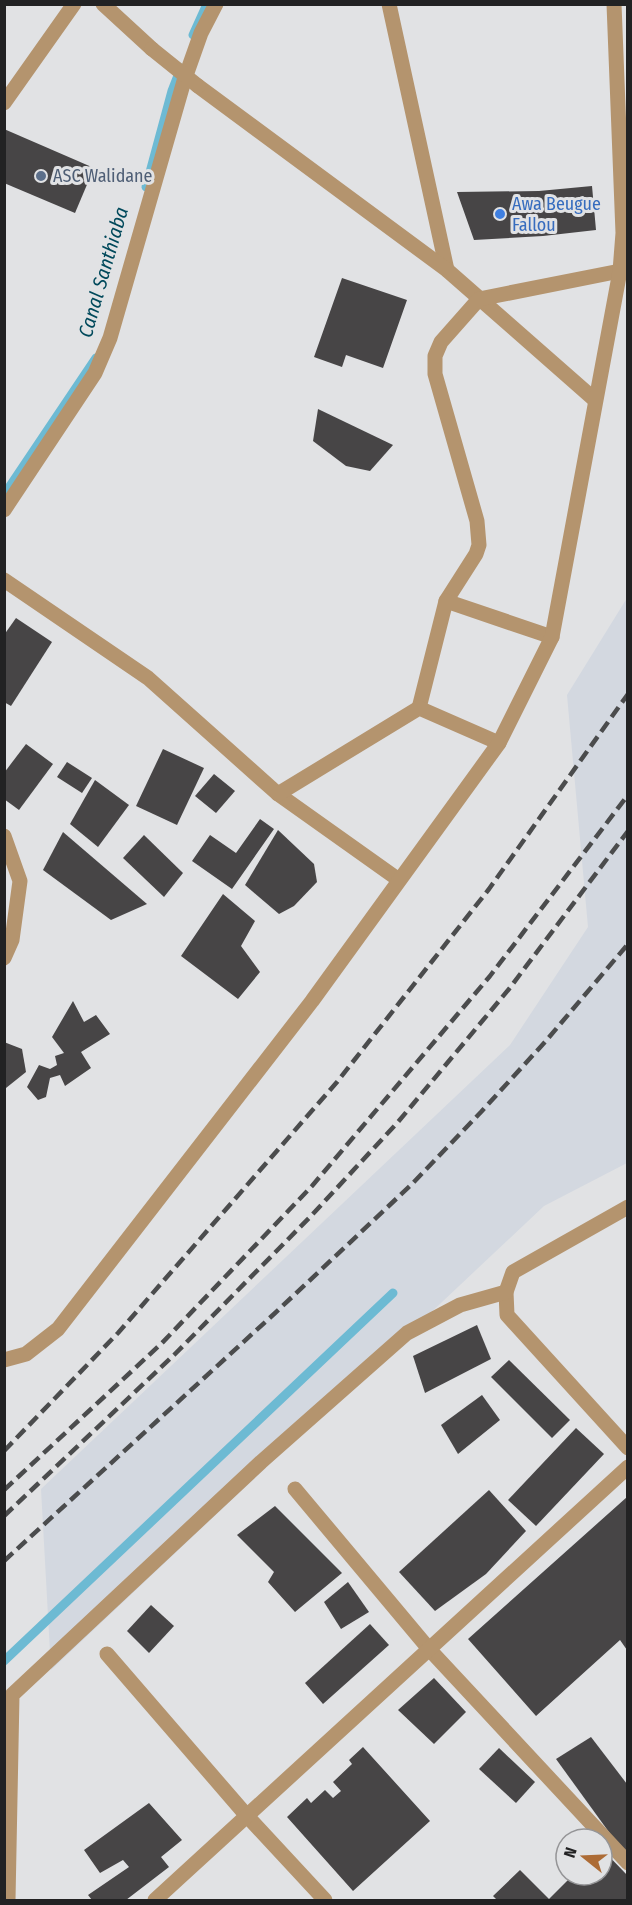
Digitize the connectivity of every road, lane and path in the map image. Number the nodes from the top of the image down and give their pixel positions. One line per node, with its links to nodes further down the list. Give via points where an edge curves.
1 (74, 4): 7 (street)
2 (103, 4): 9 (street, bridge, via 198,86)
3 (216, 4): 13 (street, via 184,81 110,338 95,374)
4 (390, 4): 9 (street)
5 (614, 4): 6 (street)
6 (622, 77): 8 (street)
7 (4, 103)
8 (625, 234): 10 (street)
9 (447, 270): 11 (street)
10 (620, 271): 11 (street); 12 (street)
11 (479, 299): 12 (street); 15 (street, via 441,342 435,356 435,374 477,521 479,545)
12 (595, 400): 16 (street)
13 (4, 510)
14 (4, 580): 19 (street, via 148,678)
15 (447, 602): 16 (street); 17 (street)
16 (552, 637): 18 (street)
17 (419, 708): 18 (street); 19 (street)
18 (499, 743): 21 (street)
19 (278, 794): 21 (street)
20 (4, 836): 22 (street, via 20,881 12,940)
21 (399, 880): 25 (street, via 312,1001 58,1329 26,1354)
22 (4, 958)
23 (627, 1207): 24 (street, via 513,1272)
24 (506, 1292): 26 (street, via 507,1315); 33 (street, via 460,1305 407,1333 261,1462 12,1695)
25 (4, 1360)
26 (627, 1448)
27 (627, 1467): 29 (street)
28 (295, 1489): 29 (street)
29 (429, 1649): 31 (street); 32 (street)
30 (107, 1654): 31 (street)
31 (247, 1816): 34 (street); 35 (street)
32 (627, 1863)
33 (8, 1900)
34 (155, 1900)
35 (325, 1900)

